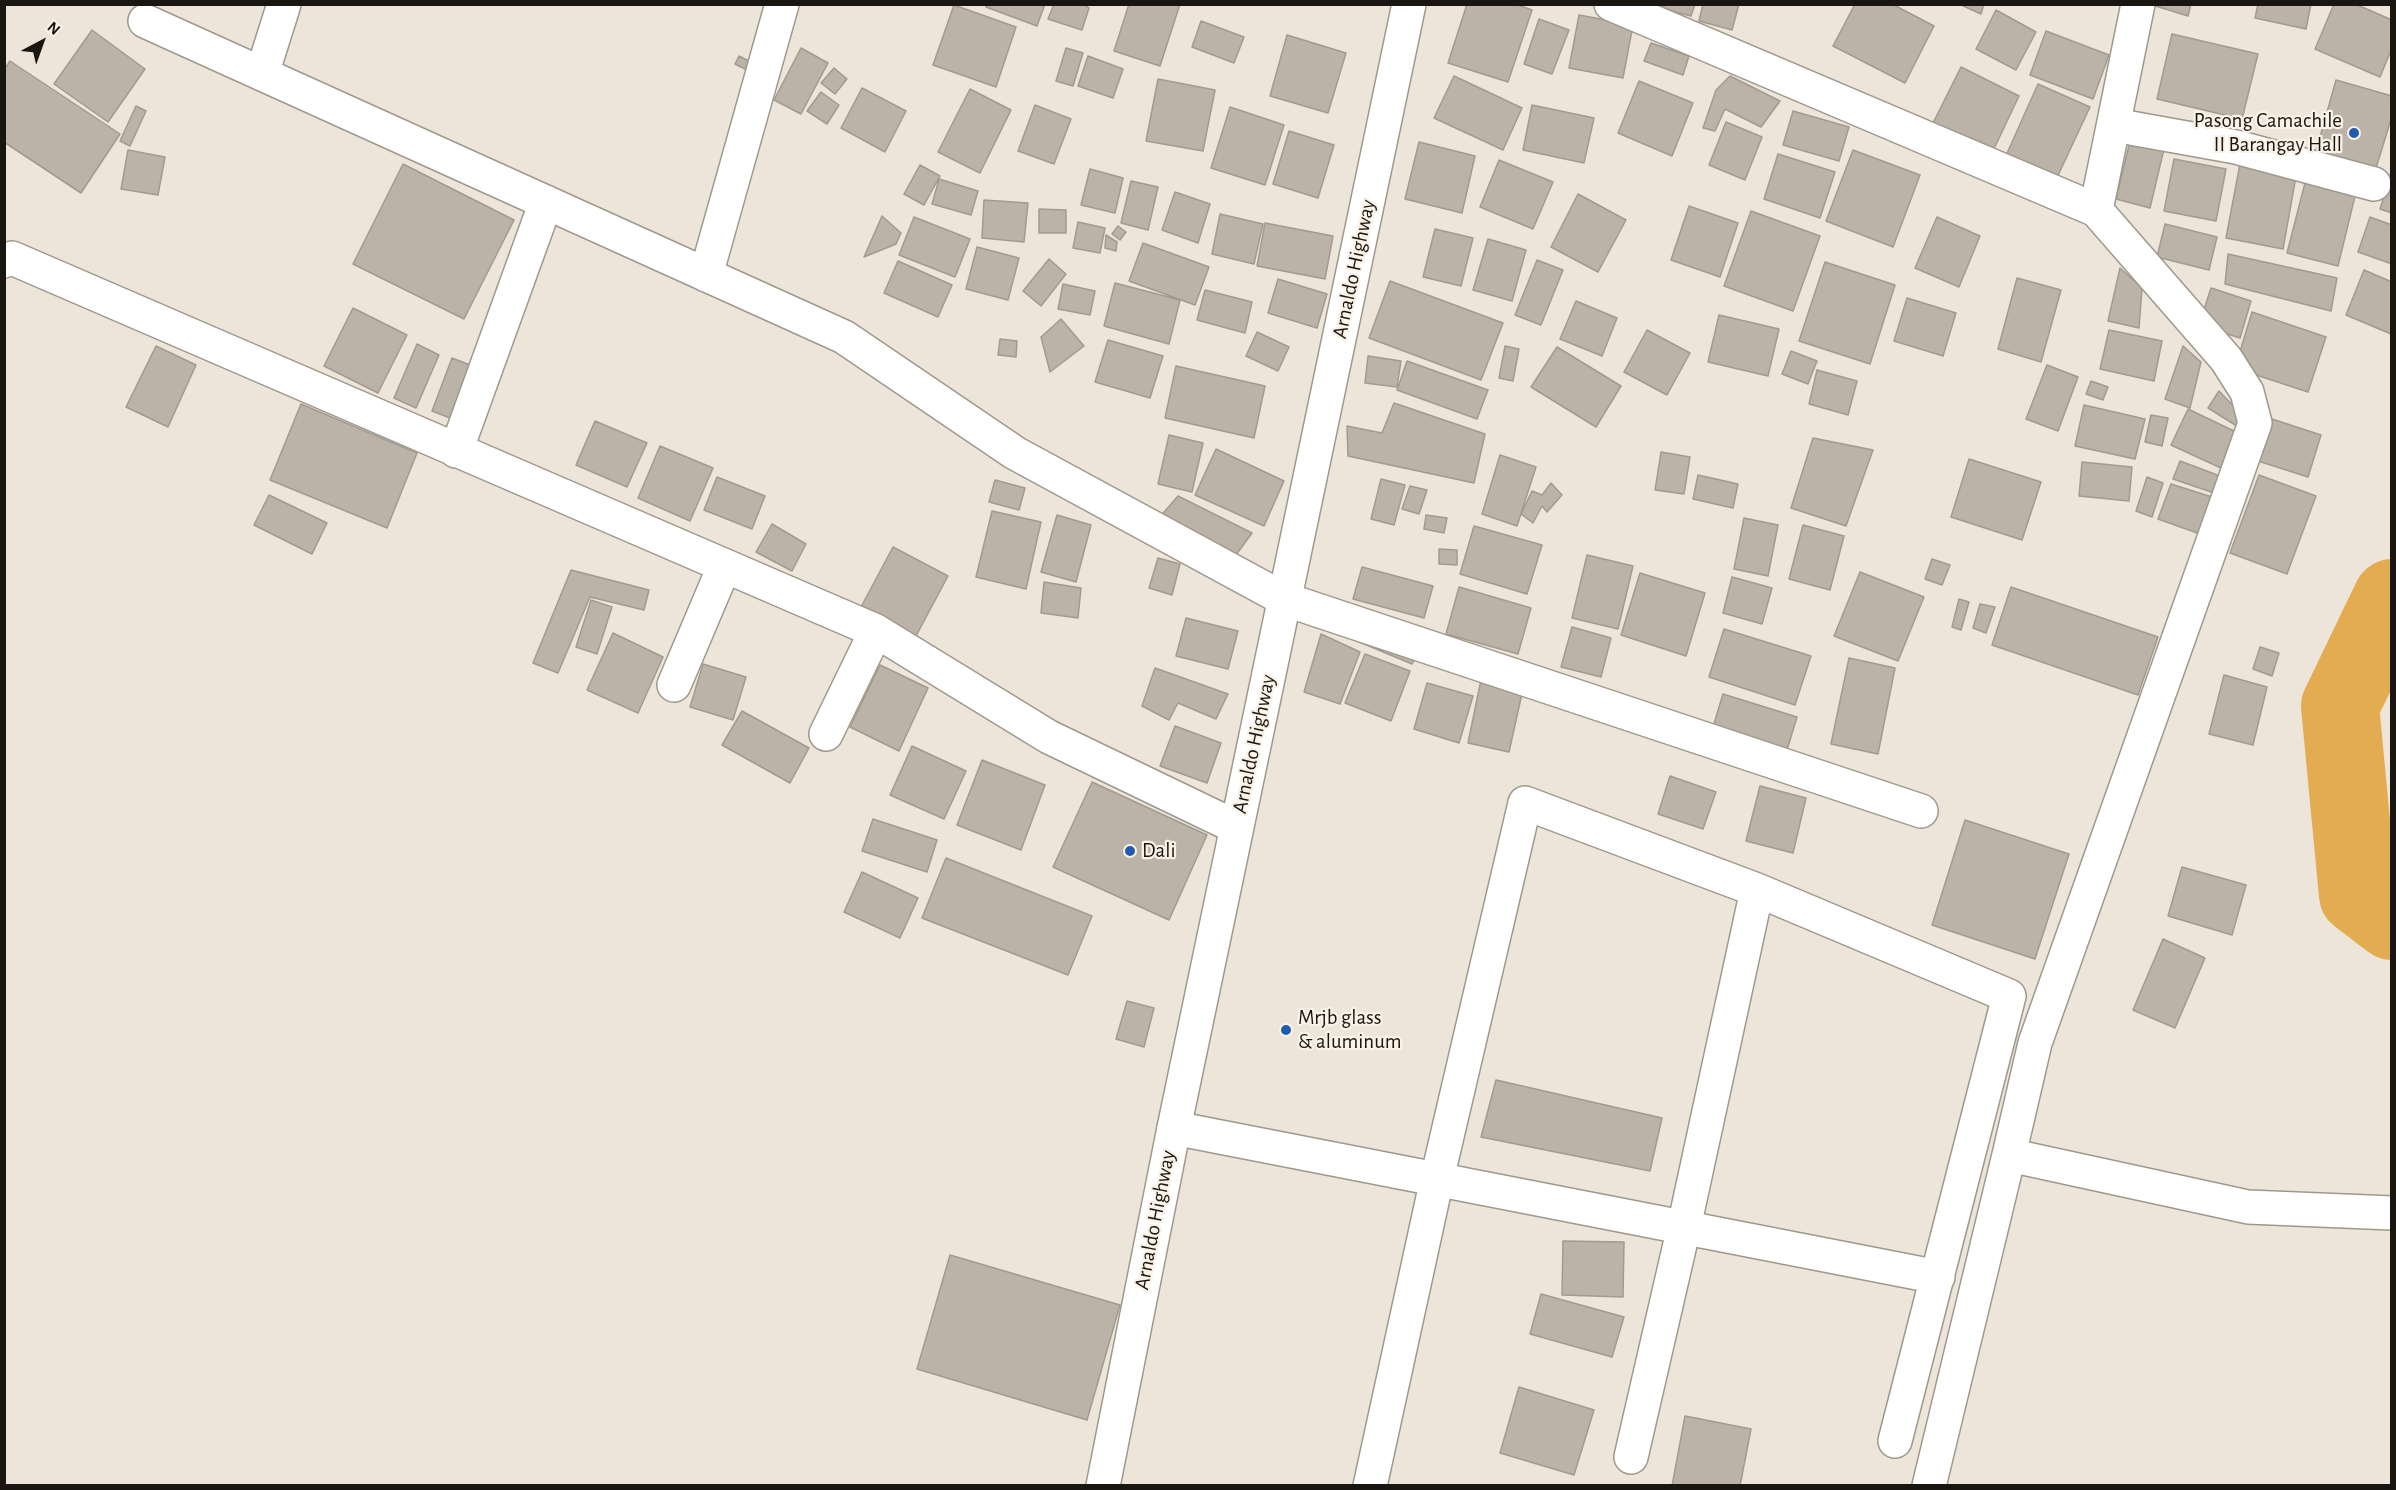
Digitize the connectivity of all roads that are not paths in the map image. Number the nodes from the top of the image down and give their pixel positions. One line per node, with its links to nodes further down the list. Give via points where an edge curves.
1 (284, 4): 7 (street)
2 (782, 4): 13 (street)
3 (1409, 4): 16 (street, Arnaldo Highway)
4 (1611, 4): 11 (street)
5 (2138, 4): 8 (street)
6 (145, 21): 7 (street)
7 (262, 74): 10 (street)
8 (2114, 125): 9 (street, via 2236,147); 11 (street)
9 (2374, 184)
10 (546, 202): 13 (street); 14 (street)
11 (2096, 210): 24 (street, via 2226,359 2247,392 2255,423 2036,1043)
12 (4, 261): 14 (street, via 12,258)
13 (706, 275): 16 (street, via 844,337 1015,453)
14 (456, 451): 15 (street)
15 (724, 567): 17 (street); 18 (street)
16 (1284, 599): 20 (street); 21 (street, Arnaldo Highway)
17 (876, 630): 19 (street); 21 (street, via 1049,736)
18 (674, 685)
19 (826, 734)
20 (1921, 811)
21 (1236, 827): 23 (street, Arnaldo Highway)
22 (1757, 890): 25 (street, via 1525,803); 27 (street); 28 (street, via 2009,996)
23 (1174, 1128): 25 (street); 31 (street, Arnaldo Highway)
24 (2009, 1155): 26 (street, via 2248,1207); 33 (street)
25 (1437, 1179): 27 (street); 32 (street)
26 (2391, 1213)
27 (1684, 1227): 28 (street); 30 (street)
28 (1938, 1277): 29 (street)
29 (1895, 1441)
30 (1630, 1457)
31 (1103, 1485)
32 (1370, 1485)
33 (1929, 1485)

